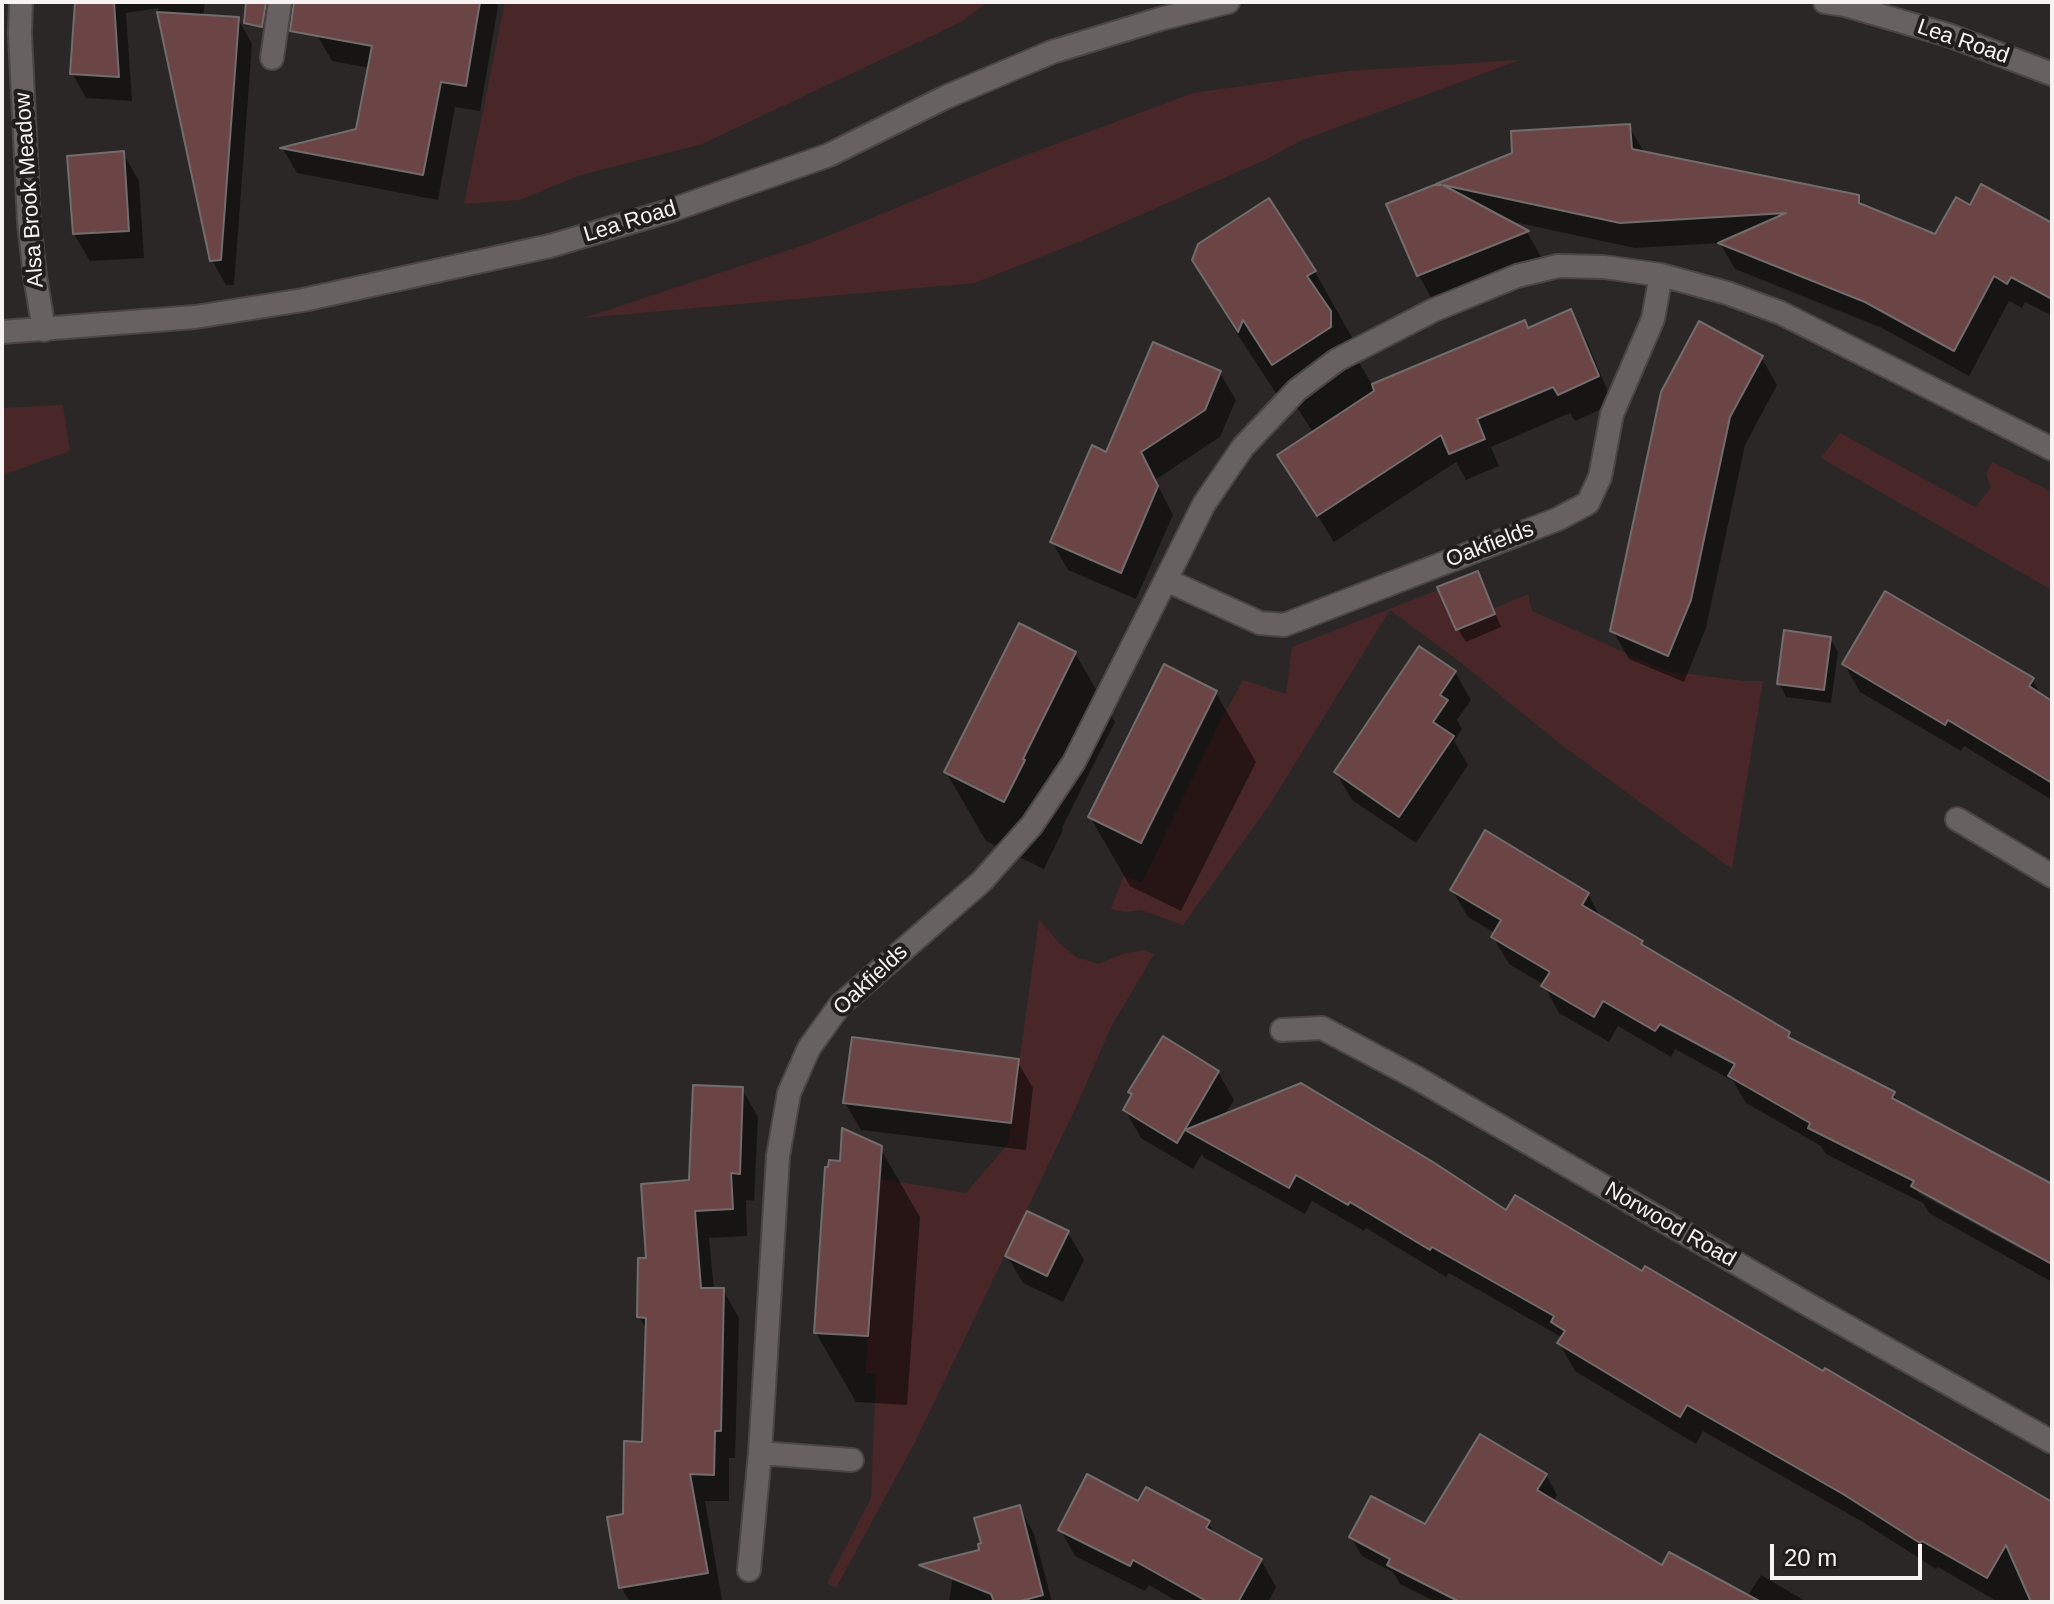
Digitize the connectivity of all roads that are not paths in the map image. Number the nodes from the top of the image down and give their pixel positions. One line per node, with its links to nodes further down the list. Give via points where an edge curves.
1 (21, 2): 8 (street, Alsa Brook Meadow, via 29,222)
2 (280, 2): 5 (street)
3 (1228, 2): 8 (street, Lea Road, via 1052,52 829,155 550,246 303,300 195,317)
4 (1825, 2): 6 (street, Lea Road, via 1948,35)
5 (272, 58)
6 (2052, 74)
7 (1661, 275): 10 (street, Oakfields, via 1781,313); 11 (street, Oakfields, via 1558,266 1517,276 1434,310 1337,360 1297,390 1243,447 1204,504); 11 (street, Oakfields, via 1653,319 1612,414 1600,477 1588,503 1284,625 1260,623)
8 (44, 330): 9 (street, Lea Road)
9 (2, 332)
10 (2052, 449)
11 (1166, 580): 16 (street, Oakfields, via 1074,762 1032,825 981,882 840,1005 809,1048 789,1093 778,1156)
12 (1957, 819): 13 (street)
13 (2052, 876)
14 (1282, 1030): 15 (street, Norwood Road, via 1322,1028 1415,1077)
15 (2052, 1442)
16 (760, 1453): 17 (street); 18 (street, Oakfields)
17 (852, 1460)
18 (749, 1570)

